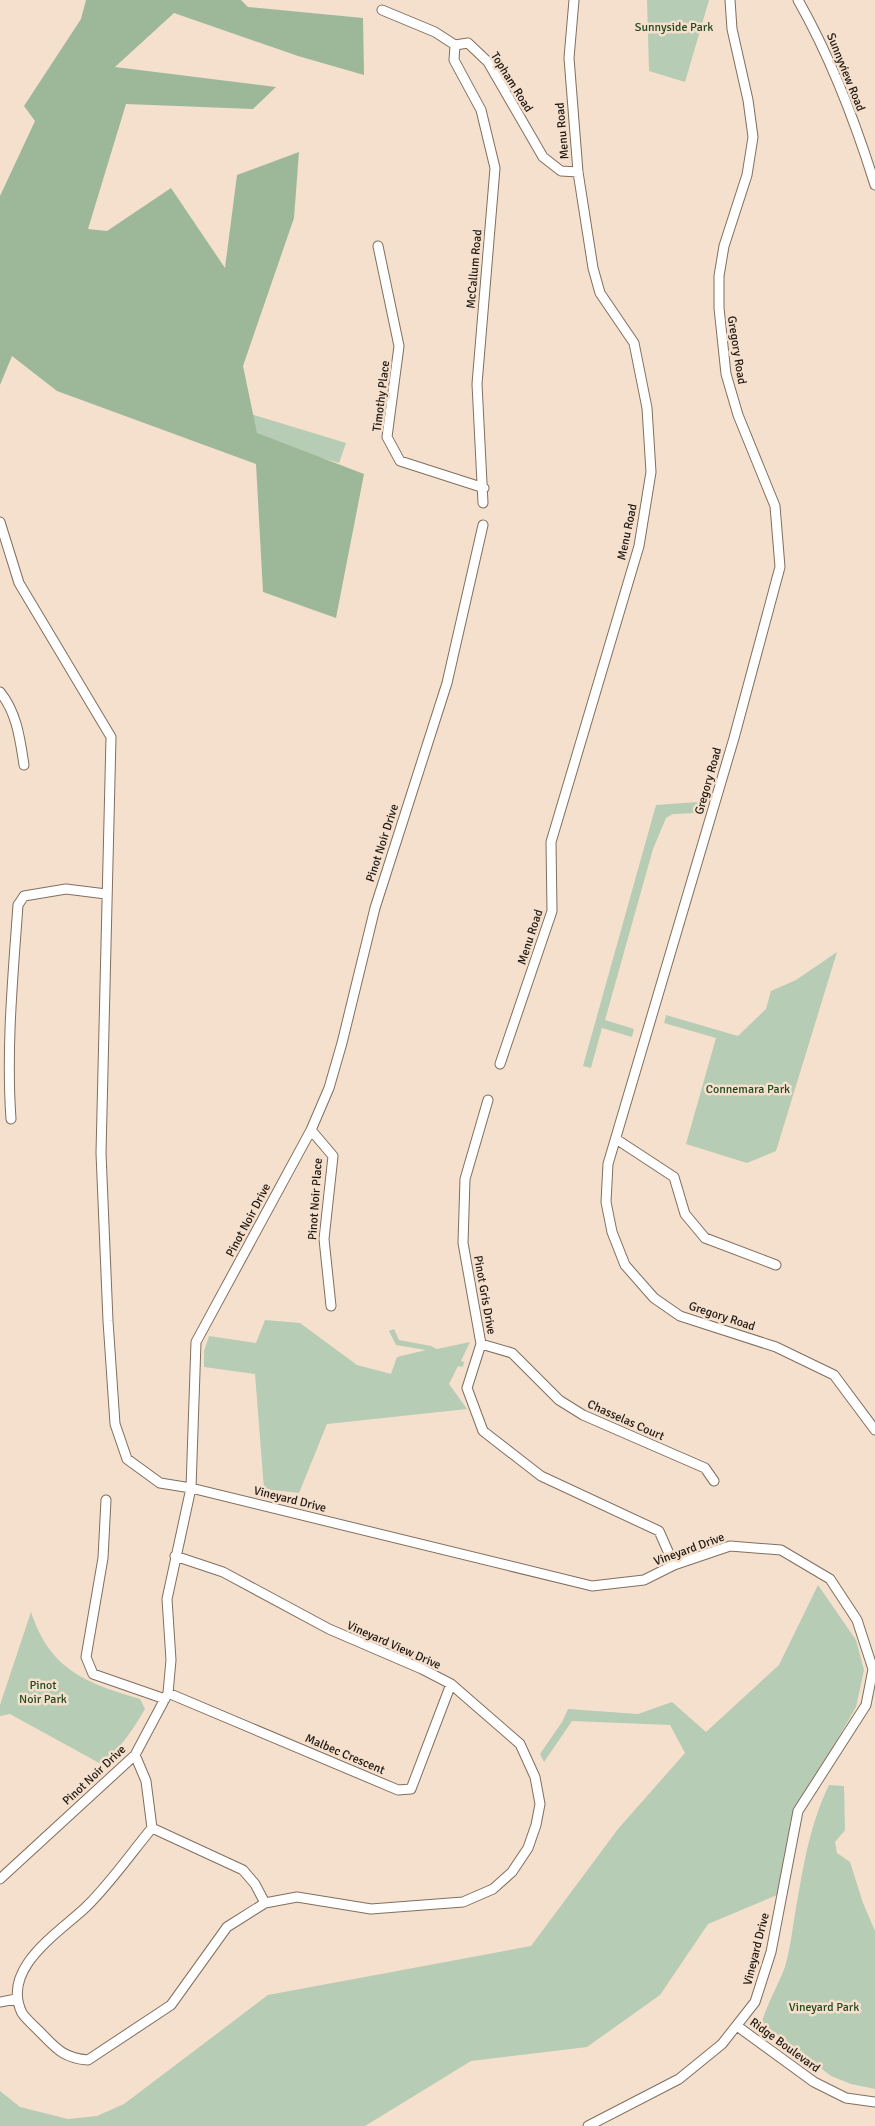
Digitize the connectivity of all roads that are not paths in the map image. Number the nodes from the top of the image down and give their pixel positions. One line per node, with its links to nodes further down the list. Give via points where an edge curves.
1 (574, 0): 6 (street, Menu Road, via 568,58)
2 (730, 0): 21 (street, Gregory Road, via 732,29 753,137 747,175 724,246 718,308 726,374 738,415 775,506 780,567 731,747)
3 (798, 0): 7 (street, Sunnyview Road, via 818,35 863,146)
4 (382, 10): 5 (street, Topham Road, via 435,32)
5 (455, 45): 6 (street, Topham Road, via 468,43 488,62 543,157 561,171); 9 (street, McCallum Road, via 454,60 481,110 495,168 477,384)
6 (578, 172): 16 (street, Menu Road, via 600,293 634,343 647,408 651,472 639,546 551,842 552,911)
7 (875, 185)
8 (378, 246): 9 (street, Timothy Place, via 399,346 387,437 400,461)
9 (484, 488): 10 (street, McCallum Road)
10 (484, 503)
11 (0, 522): 15 (street, Vineyard Drive, via 19,582 111,737)
12 (483, 525): 20 (street, Pinot Noir Drive, via 447,682 375,908 329,1088)
13 (0, 692): 14 (street, via 8,702 19,732)
14 (24, 765)
15 (106, 894): 17 (street, via 66,890 24,896 18,905); 27 (street, Vineyard Drive, via 101,1153 115,1424 127,1459 160,1483)
16 (500, 1064)
17 (4, 1086): 19 (street)
18 (488, 1100): 24 (street, Pinot Gris Drive, via 465,1179 463,1234)
19 (11, 1119)
20 (311, 1130): 23 (street, Pinot Noir Place, via 333,1156 324,1239); 27 (street, Pinot Noir Drive, via 196,1342)
21 (616, 1139): 22 (street, via 674,1176 685,1214 705,1238); 25 (street, Gregory Road, via 608,1164 606,1202 612,1232 625,1265 654,1298 680,1316 776,1347 834,1375)
22 (776, 1265)
23 (331, 1306)
24 (481, 1344): 26 (street, Chasselas Court, via 512,1353 559,1400 583,1416 705,1468); 30 (street, Pinot Gris Drive, via 467,1388 483,1431 541,1476 658,1531)
25 (875, 1430)
26 (714, 1481)
27 (191, 1488): 29 (street, Pinot Noir Drive); 30 (street, Vineyard Drive, via 592,1586 644,1580)
28 (106, 1500): 32 (street, via 103,1558 86,1657 93,1674)
29 (175, 1556): 31 (street, Vineyard View Drive, via 223,1572 329,1629); 32 (street, Pinot Noir Drive, via 167,1599 171,1660)
30 (674, 1565): 39 (street, Vineyard Drive, via 730,1546 781,1550 830,1579 857,1620 873,1669 866,1704 798,1811 770,1952 755,2002)
31 (451, 1684): 32 (street, Malbec Crescent, via 411,1789 398,1790); 36 (street, Vineyard View Drive, via 520,1744 535,1777 540,1804 536,1825 528,1848 512,1872 493,1889 463,1902 372,1909 297,1897)
32 (167, 1696): 33 (street, Pinot Noir Drive)
33 (135, 1755): 34 (street, via 146,1781); 35 (street, Pinot Noir Drive)
34 (152, 1828): 36 (street, via 243,1870); 37 (street, via 87,1907 31,1953 19,1969)
35 (0, 1880)
36 (265, 1903): 37 (street, Vineyard View Drive, via 227,1927 171,2005 88,2060 62,2054 22,2013)
37 (16, 1999): 38 (street)
38 (0, 2002)
39 (737, 2026): 40 (street, Ridge Boulevard, via 814,2082 846,2098); 41 (street, Vineyard Drive, via 722,2044 679,2079)
40 (875, 2102)
41 (588, 2126)

